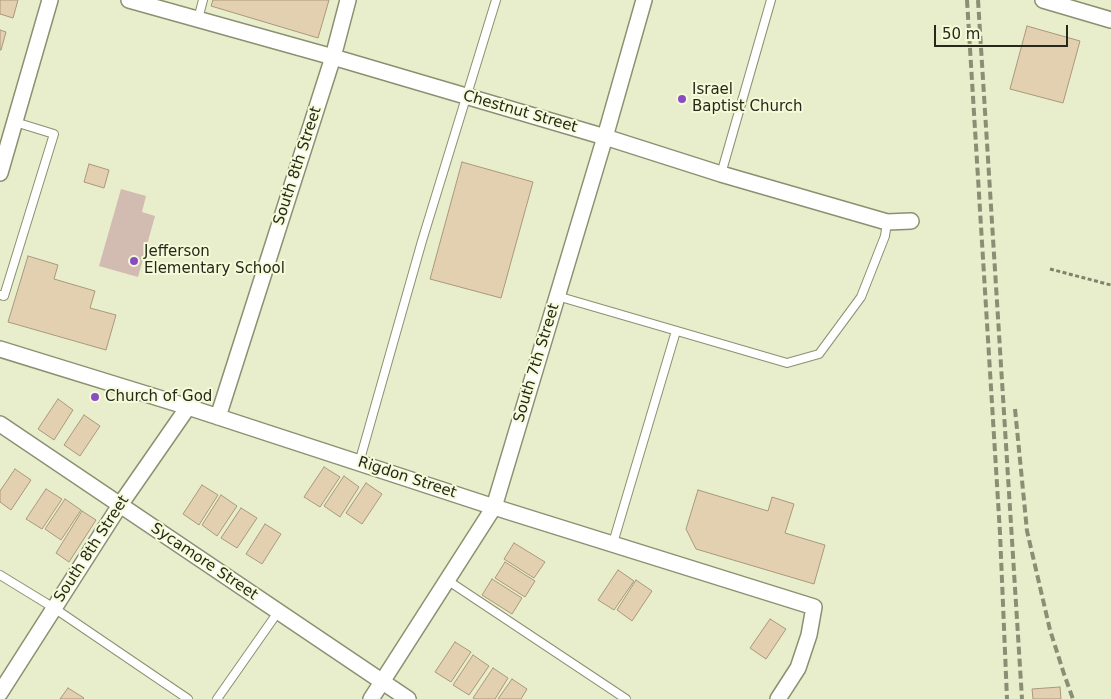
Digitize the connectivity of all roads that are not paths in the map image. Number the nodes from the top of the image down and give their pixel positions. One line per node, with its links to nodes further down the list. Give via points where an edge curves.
1 (50, 0): 13 (street)
2 (129, 0): 9 (street, Chestnut Street)
3 (203, 0): 9 (lane)
4 (348, 0): 11 (street, South 8th Street)
5 (496, 0): 12 (lane)
6 (644, 0): 14 (street, South 7th Street)
7 (771, 0): 16 (lane)
8 (1043, 0): 10 (street)
9 (198, 19): 11 (street, Chestnut Street)
10 (1111, 20)
11 (333, 56): 12 (street, Chestnut Street); 24 (street, South 8th Street)
12 (467, 96): 14 (street, Chestnut Street); 26 (lane)
13 (15, 122): 15 (street); 19 (lane, via 54,134 4,296)
14 (605, 137): 16 (street, Chestnut Street); 20 (street, South 7th Street)
15 (0, 173)
16 (721, 174): 18 (street, Chestnut Street)
17 (911, 221): 18 (street, Chestnut Street)
18 (887, 222): 21 (lane, via 885,236 861,297 819,354 787,363)
19 (0, 295)
20 (557, 296): 21 (lane); 28 (street, South 7th Street)
21 (676, 331): 29 (lane)
22 (0, 349): 23 (street, Rigdon Street)
23 (188, 407): 24 (street, Rigdon Street); 27 (street, South 8th Street)
24 (218, 417): 26 (street, Rigdon Street)
25 (0, 424): 27 (street, Sycamore Street)
26 (359, 462): 28 (street, Rigdon Street)
27 (120, 505): 32 (street, South 8th Street); 33 (street, Sycamore Street)
28 (494, 506): 29 (street, Rigdon Street); 31 (street, South 7th Street)
29 (613, 543): 41 (street, Rigdon Street, via 814,607 798,668)
30 (0, 574): 32 (lane)
31 (447, 580): 34 (street, South 7th Street); 40 (lane)
32 (54, 608): 35 (street, South 8th Street); 36 (lane)
33 (278, 612): 34 (street, Sycamore Street); 37 (lane)
34 (382, 682): 38 (street, South 7th Street); 39 (street, Sycamore Street)
35 (0, 693)
36 (188, 699)
37 (217, 699)
38 (371, 699)
39 (408, 699)
40 (626, 699)
41 (778, 699)

